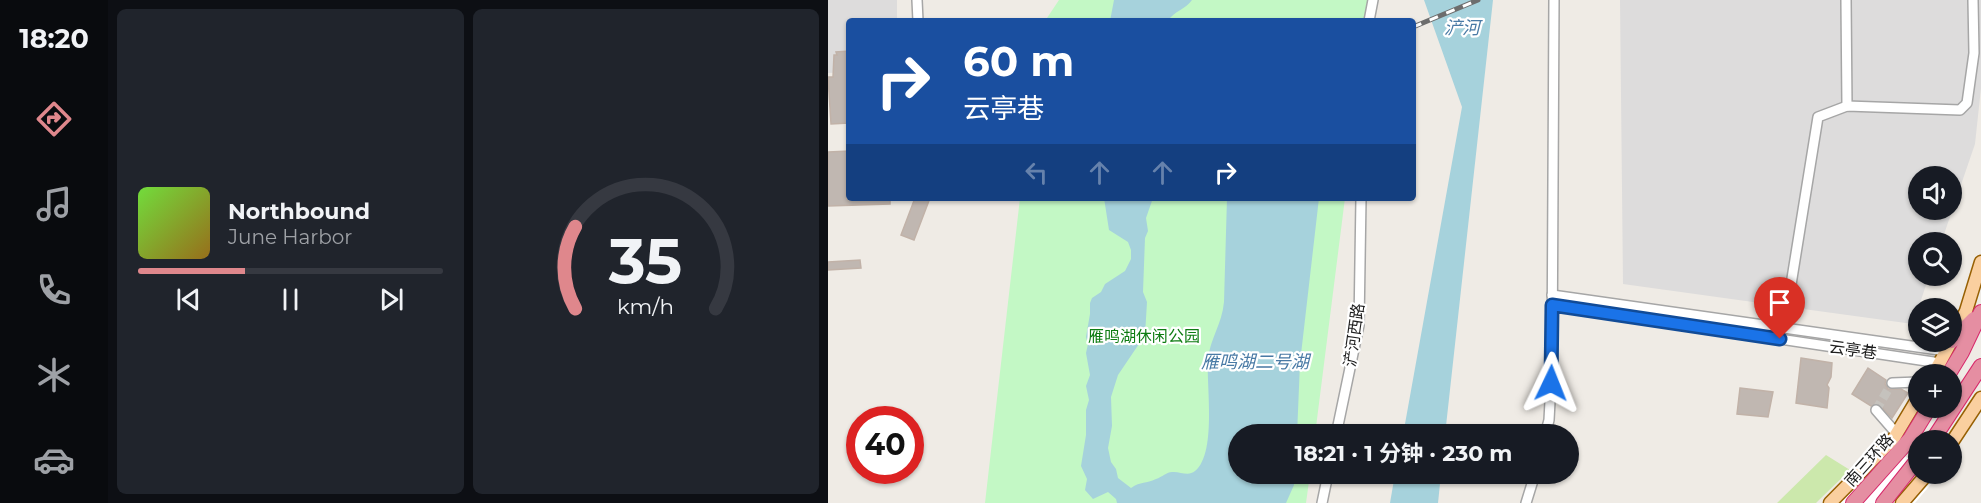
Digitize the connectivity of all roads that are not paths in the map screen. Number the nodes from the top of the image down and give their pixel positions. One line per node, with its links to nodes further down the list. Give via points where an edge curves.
1 (917, 0): 6 (street)
2 (1373, 0): 7 (street)
3 (1554, 0): 11 (street)
4 (1846, 0): 8 (street)
5 (1973, 0): 8 (street, via 1974,53 1967,103 1960,110)
6 (918, 18)
7 (1370, 18)
8 (1848, 106): 14 (street, via 1818,117)
9 (1361, 201): 30 (street, 浐河西路, via 1359,325)
10 (1981, 262): 13 (main road)
11 (1552, 300): 14 (street); 18 (street, 云亭巷); 31 (street)
12 (1981, 313): 15 (highway); 19 (highway)
13 (1962, 319)
14 (1784, 328): 16 (street)
15 (1962, 332)
16 (1908, 340)
17 (1946, 352): 18 (main road)
18 (1940, 363)
19 (1955, 364)
20 (1981, 366): 24 (highway)
21 (1981, 380): 25 (highway)
22 (1908, 382): 23 (street)
23 (1892, 383)
24 (1962, 397)
25 (1962, 398)
26 (1981, 398): 32 (main road)
27 (1876, 410): 33 (street)
28 (1908, 415): 33 (main road)
29 (1923, 418): 41 (highway, 南三环路, via 1911,439)
30 (1338, 424)
31 (1548, 424)
32 (1960, 430)
33 (1895, 436): 40 (main road)
34 (1908, 472): 42 (highway)
35 (1326, 484): 38 (street)
36 (1532, 484): 39 (street)
37 (1918, 484): 43 (main road)
38 (1322, 503)
39 (1526, 503)
40 (1830, 503)
41 (1853, 503)
42 (1883, 503)
43 (1902, 503)

